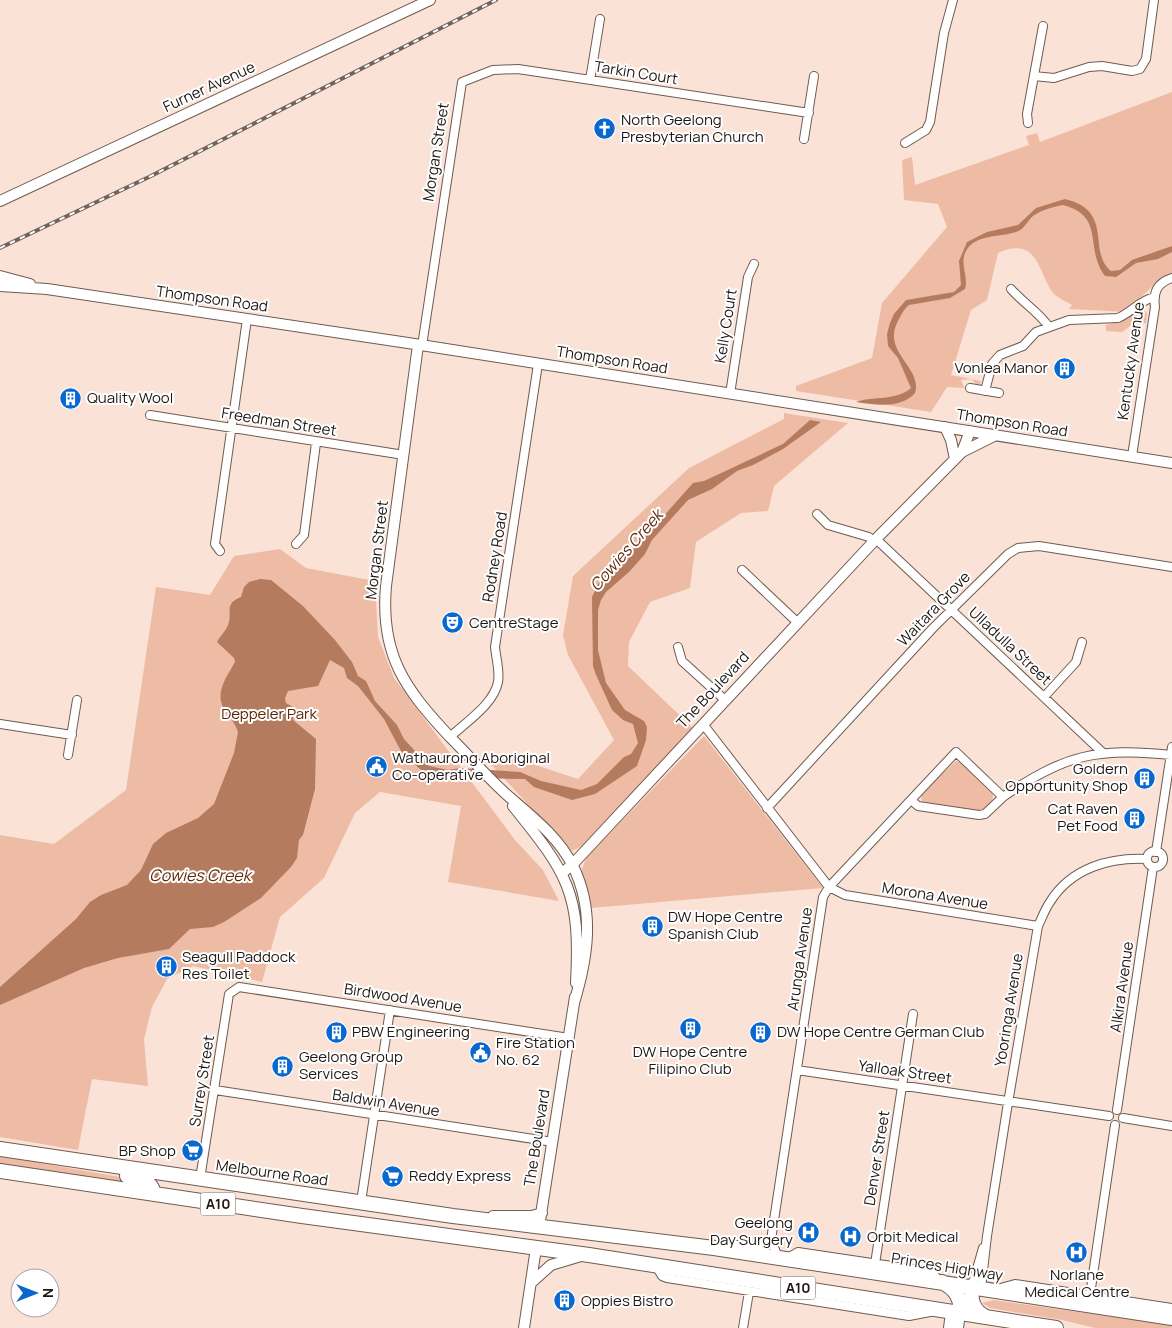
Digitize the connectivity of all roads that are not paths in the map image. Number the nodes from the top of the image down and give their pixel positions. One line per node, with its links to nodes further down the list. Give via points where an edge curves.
1 (430, 0): 14 (main road, Furner Avenue)
2 (953, 0): 13 (street, via 944,33 930,122 926,130)
3 (1154, 0): 7 (street, via 1146,59 1140,69 1132,71 1102,66 1054,78)
4 (600, 19): 8 (street)
5 (1043, 26): 7 (street)
6 (814, 76): 10 (street)
7 (1034, 76): 11 (street)
8 (590, 80): 9 (street, Tarkin Court, via 502,69); 10 (street, Tarkin Court)
9 (462, 82): 24 (street, Morgan Street)
10 (808, 112): 12 (street)
11 (1028, 123)
12 (804, 140)
13 (905, 144)
14 (0, 201)
15 (754, 264): 29 (street, Kelly Court, via 748,278)
16 (0, 276): 19 (main road, Thompson Road)
17 (1172, 278): 21 (street, Kentucky Avenue, via 1157,286)
18 (0, 286): 19 (main road, Thompson Road)
19 (47, 289): 22 (main road, Thompson Road)
20 (1011, 289): 23 (street)
21 (1154, 297): 23 (street, via 1140,302 1118,318 1074,319); 38 (street, Kentucky Avenue)
22 (248, 319): 24 (main road, Thompson Road); 32 (street)
23 (1049, 327): 27 (street, via 1036,332 1023,346 1000,355 992,364)
24 (420, 345): 25 (main road, Thompson Road); 36 (main road, Morgan Street)
25 (538, 364): 29 (main road, Thompson Road); 56 (street, Rodney Road, via 495,647 498,680 495,692 486,703)
26 (970, 388): 27 (street)
27 (985, 391): 28 (street)
28 (999, 393)
29 (730, 394): 31 (main road, Thompson Road)
30 (150, 415): 32 (street, Freedman Street)
31 (945, 427): 33 (main road, Thompson Road); 37 (main road)
32 (232, 428): 35 (street, Freedman Street); 43 (street, via 215,544)
33 (970, 431): 34 (main road, Thompson Road); 37 (main road, The Boulevard)
34 (996, 435): 37 (main road); 38 (main road, Thompson Road)
35 (316, 443): 36 (street, Freedman Street); 42 (street, via 304,535)
36 (404, 455): 56 (main road, Morgan Street, via 385,595 388,636 407,686)
37 (959, 456): 41 (main road, The Boulevard)
38 (1132, 456): 39 (main road, Thompson Road)
39 (1172, 463)
40 (817, 514): 41 (street, Ulladulla Street, via 828,525)
41 (875, 541): 46 (street, Ulladulla Street); 47 (main road, The Boulevard)
42 (296, 544)
43 (220, 552)
44 (1172, 567): 46 (street, Waitara Grove, via 1039,546 1018,548)
45 (742, 570): 47 (street)
46 (951, 610): 50 (street, Ulladulla Street); 63 (street, Waitara Grove)
47 (798, 623): 52 (main road, The Boulevard)
48 (1082, 642): 50 (street, via 1076,662)
49 (678, 647): 52 (street, via 682,661)
50 (1044, 697): 58 (street, Ulladulla Street)
51 (77, 700): 55 (street)
52 (725, 700): 54 (main road, The Boulevard)
53 (0, 724): 55 (street)
54 (703, 724): 63 (street); 68 (main road, The Boulevard)
55 (72, 734): 59 (street)
56 (450, 737): 60 (main road, Morgan Street)
57 (1171, 751): 58 (street); 64 (street)
58 (1103, 753): 61 (street, via 1054,766)
59 (68, 755)
60 (493, 782): 68 (main road, Morgan Street, via 545,829); 70 (main road, Morgan Street, via 545,846)
61 (1003, 796): 62 (street, via 985,814 979,815 918,806); 62 (street, via 956,750)
62 (911, 800): 71 (street)
63 (767, 808): 71 (street)
64 (1156, 852): 65 (street); 66 (street, via 1162,856)
65 (1147, 859): 69 (street); 72 (street, Yooringa Avenue, via 1110,860 1076,876 1050,901)
66 (1162, 861): 67 (street); 69 (street)
67 (1172, 862)
68 (572, 865): 70 (main road); 74 (main road, The Boulevard, via 586,906 588,933 585,962)
69 (1154, 867): 82 (street, Alkira Avenue)
70 (562, 873): 74 (main road, The Boulevard, via 577,925)
71 (829, 887): 72 (street, Morona Avenue, via 845,895); 78 (street, Arunga Avenue, via 823,897)
72 (1038, 926): 81 (street, Yooringa Avenue)
73 (234, 989): 75 (street, Birdwood Avenue, via 239,986); 80 (street, Surrey Street, via 229,994)
74 (574, 1002): 77 (main road, The Boulevard)
75 (390, 1010): 77 (street, Birdwood Avenue); 83 (street)
76 (913, 1014): 79 (street, Denver Street)
77 (568, 1038): 88 (main road, The Boulevard)
78 (797, 1070): 79 (street, Yalloak Street); 96 (street, Arunga Avenue)
79 (902, 1085): 81 (street, Yalloak Street); 101 (street, Denver Street)
80 (215, 1090): 83 (street, Baldwin Avenue); 92 (street, Surrey Street)
81 (1008, 1101): 84 (street, Yalloak Street); 107 (street, Yooringa Avenue, via 987,1236)
82 (1117, 1110): 84 (street); 85 (street)
83 (374, 1115): 88 (street, Baldwin Avenue); 94 (street)
84 (1109, 1116): 86 (street)
85 (1124, 1118): 86 (street); 87 (street)
86 (1115, 1125): 106 (street)
87 (1172, 1126)
88 (553, 1142): 95 (main road, The Boulevard)
89 (0, 1149): 90 (highway, Melbourne Road / A10)
90 (81, 1162): 92 (highway, Melbourne Road / A10); 93 (highway, via 107,1173 145,1180 153,1187)
91 (0, 1171): 93 (highway, A10)
92 (200, 1179): 94 (highway, Melbourne Road / A10)
93 (154, 1194): 97 (highway, A10)
94 (361, 1202): 95 (highway, Melbourne Road / A10, via 464,1217)
95 (540, 1220): 97 (highway, The Boulevard); 98 (highway, Princes Highway / A10)
96 (771, 1240): 98 (street, via 763,1248 737,1244); 100 (street)
97 (536, 1248): 99 (highway, Princes Highway / A10); 104 (main road)
98 (722, 1249): 100 (highway, Princes Highway / A10)
99 (588, 1255): 102 (highway, Princes Highway / A10); 104 (main road, via 553,1264)
100 (782, 1258): 101 (street, via 798,1252); 103 (highway, Princes Highway / A10)
101 (875, 1264): 103 (street, via 932,1272)
102 (656, 1265): 105 (street, via 665,1278); 107 (highway, Princes Highway / A10)
103 (941, 1282): 107 (highway, Princes Highway / A10)
104 (531, 1283): 111 (main road)
105 (749, 1292): 107 (street, via 909,1316); 112 (street)
106 (1090, 1295): 107 (street, via 1016,1284); 108 (street)
107 (966, 1300): 109 (highway); 110 (highway, Princes Highway / A10); 113 (main road); 114 (main road)
108 (1172, 1308)
109 (988, 1318): 115 (street); 116 (highway)
110 (1172, 1318)
111 (524, 1328)
112 (743, 1328)
113 (949, 1328)
114 (958, 1328)
115 (1006, 1328)
116 (1056, 1328)

